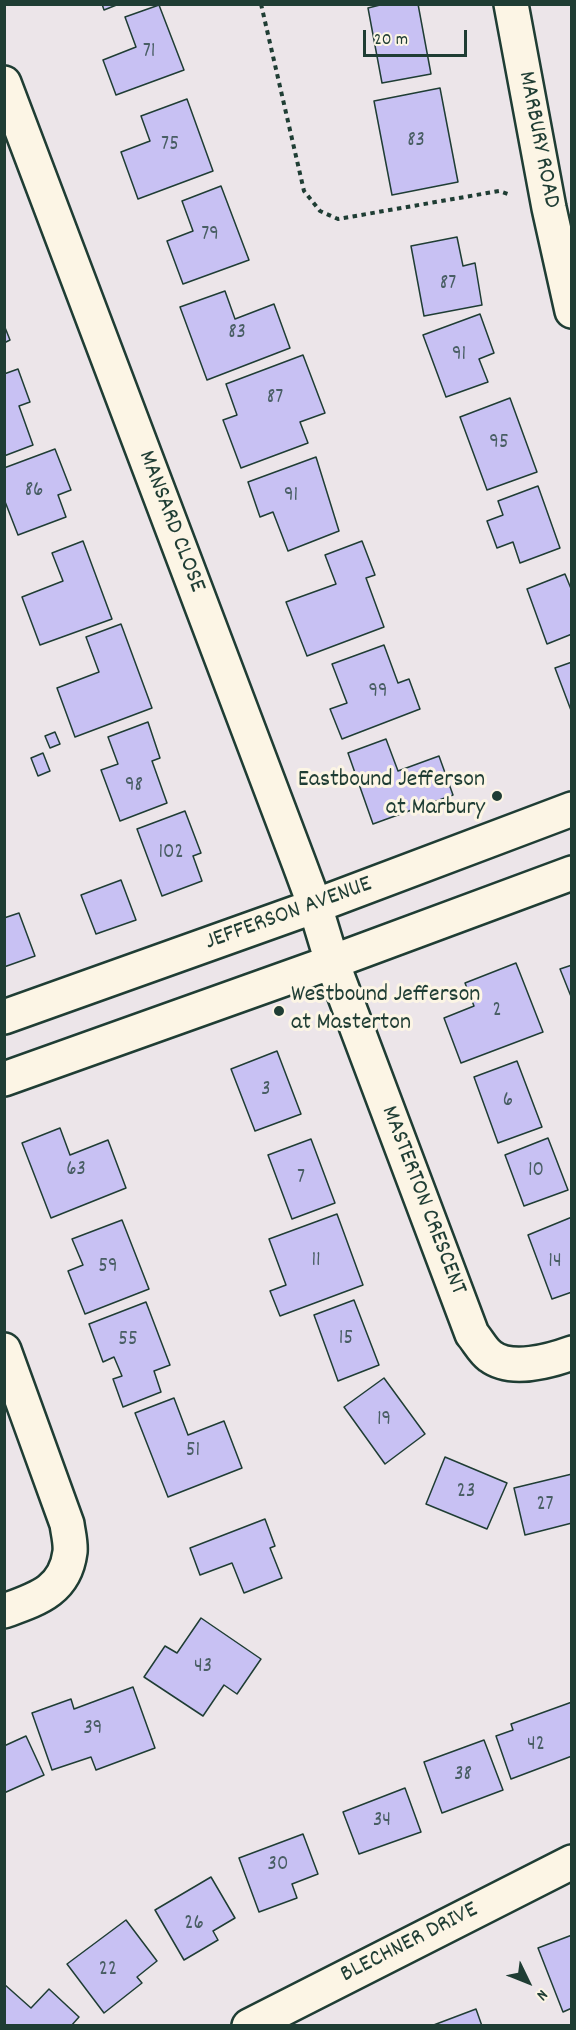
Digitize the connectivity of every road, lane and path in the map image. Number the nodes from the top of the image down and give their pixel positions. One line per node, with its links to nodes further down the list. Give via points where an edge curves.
1 (261, 4): 4 (path, via 304,191 320,211 338,219 499,191)
2 (511, 4): 4 (street, MARBURY ROAD)
3 (4, 83): 8 (street, MANSARD CLOSE)
4 (549, 208): 5 (street, MARBURY ROAD)
5 (572, 311)
6 (572, 809): 8 (street, JEFFERSON AVENUE)
7 (572, 873): 9 (street)
8 (315, 906): 9 (street, MANSARD CLOSE); 10 (street, JEFFERSON AVENUE)
9 (332, 962): 11 (street); 13 (street, MASTERTON CRESCENT, via 472,1334 491,1357 515,1364 547,1362)
10 (4, 1017)
11 (4, 1079)
12 (4, 1350): 14 (street, via 67,1524 70,1552 61,1581 41,1598)
13 (572, 1353)
14 (4, 1611)
15 (572, 1862): 16 (street, BLECHNER DRIVE)
16 (249, 2025)

